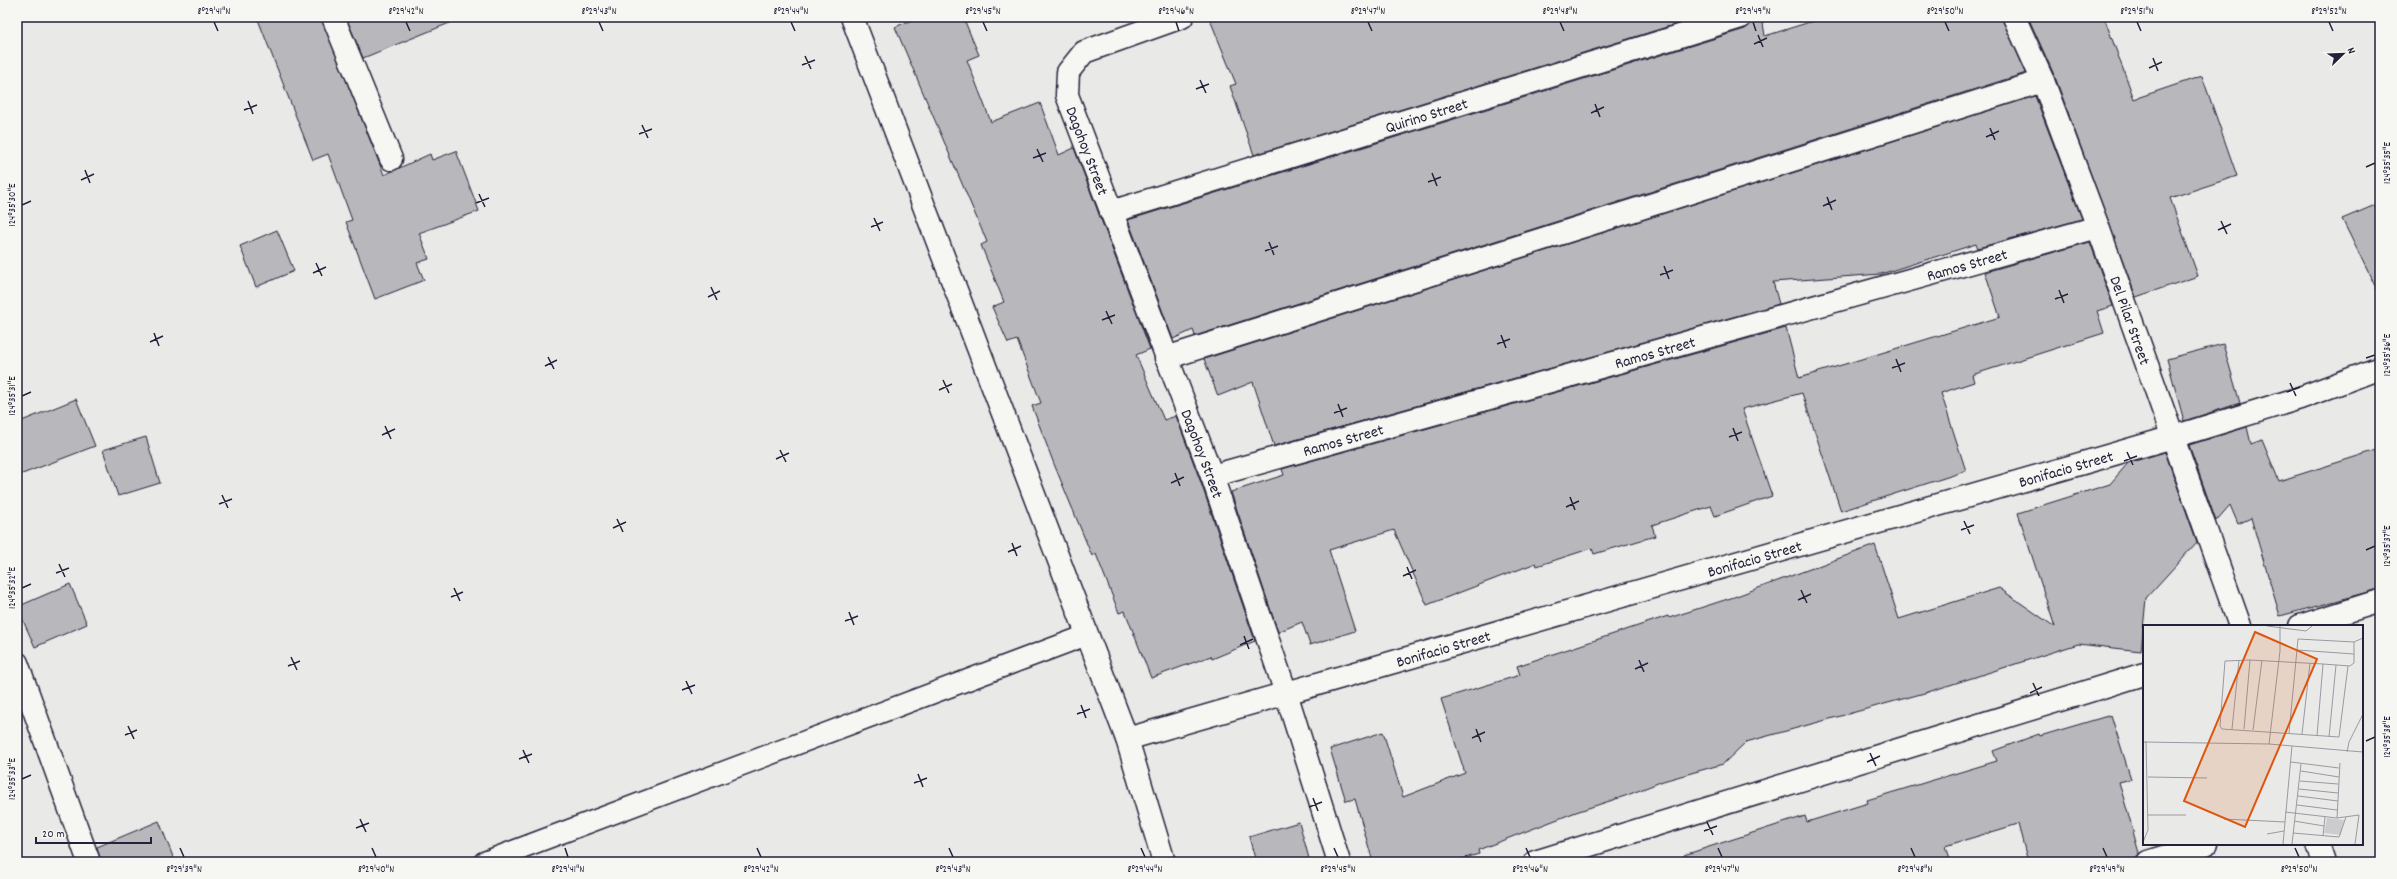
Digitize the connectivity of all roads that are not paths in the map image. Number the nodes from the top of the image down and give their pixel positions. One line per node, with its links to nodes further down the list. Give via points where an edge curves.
1 (333, 17): 7 (street)
2 (852, 17): 17 (street)
3 (1182, 17): 8 (street, Dagohoy Street, via 1084,52 1068,72 1068,95)
4 (1741, 17): 8 (street, Quirino Street)
5 (2014, 17): 6 (street, Del Pilar Street)
6 (2043, 81): 9 (street, Del Pilar Street); 10 (street)
7 (391, 158)
8 (1111, 212): 10 (street, Dagohoy Street)
9 (2098, 227): 12 (street, Del Pilar Street); 13 (street, Ramos Street)
10 (1166, 358): 13 (street, Dagohoy Street)
11 (2380, 368): 12 (street, Bonifacio Street, via 2300,398)
12 (2173, 436): 15 (street, Del Pilar Street); 20 (street, Bonifacio Street)
13 (1212, 476): 20 (street, Dagohoy Street)
14 (2380, 602): 16 (street)
15 (2240, 625)
16 (2303, 625)
17 (1087, 634): 21 (street); 25 (lane)
18 (17, 663): 24 (street)
19 (2143, 674): 28 (street)
20 (1286, 693): 21 (street, Bonifacio Street); 27 (street, Dagohoy Street)
21 (1127, 739): 26 (street)
22 (2203, 845): 29 (street)
23 (2318, 845): 30 (street)
24 (89, 862)
25 (484, 862)
26 (1164, 862)
27 (1339, 862)
28 (1535, 862)
29 (2148, 862)
30 (2324, 862)

